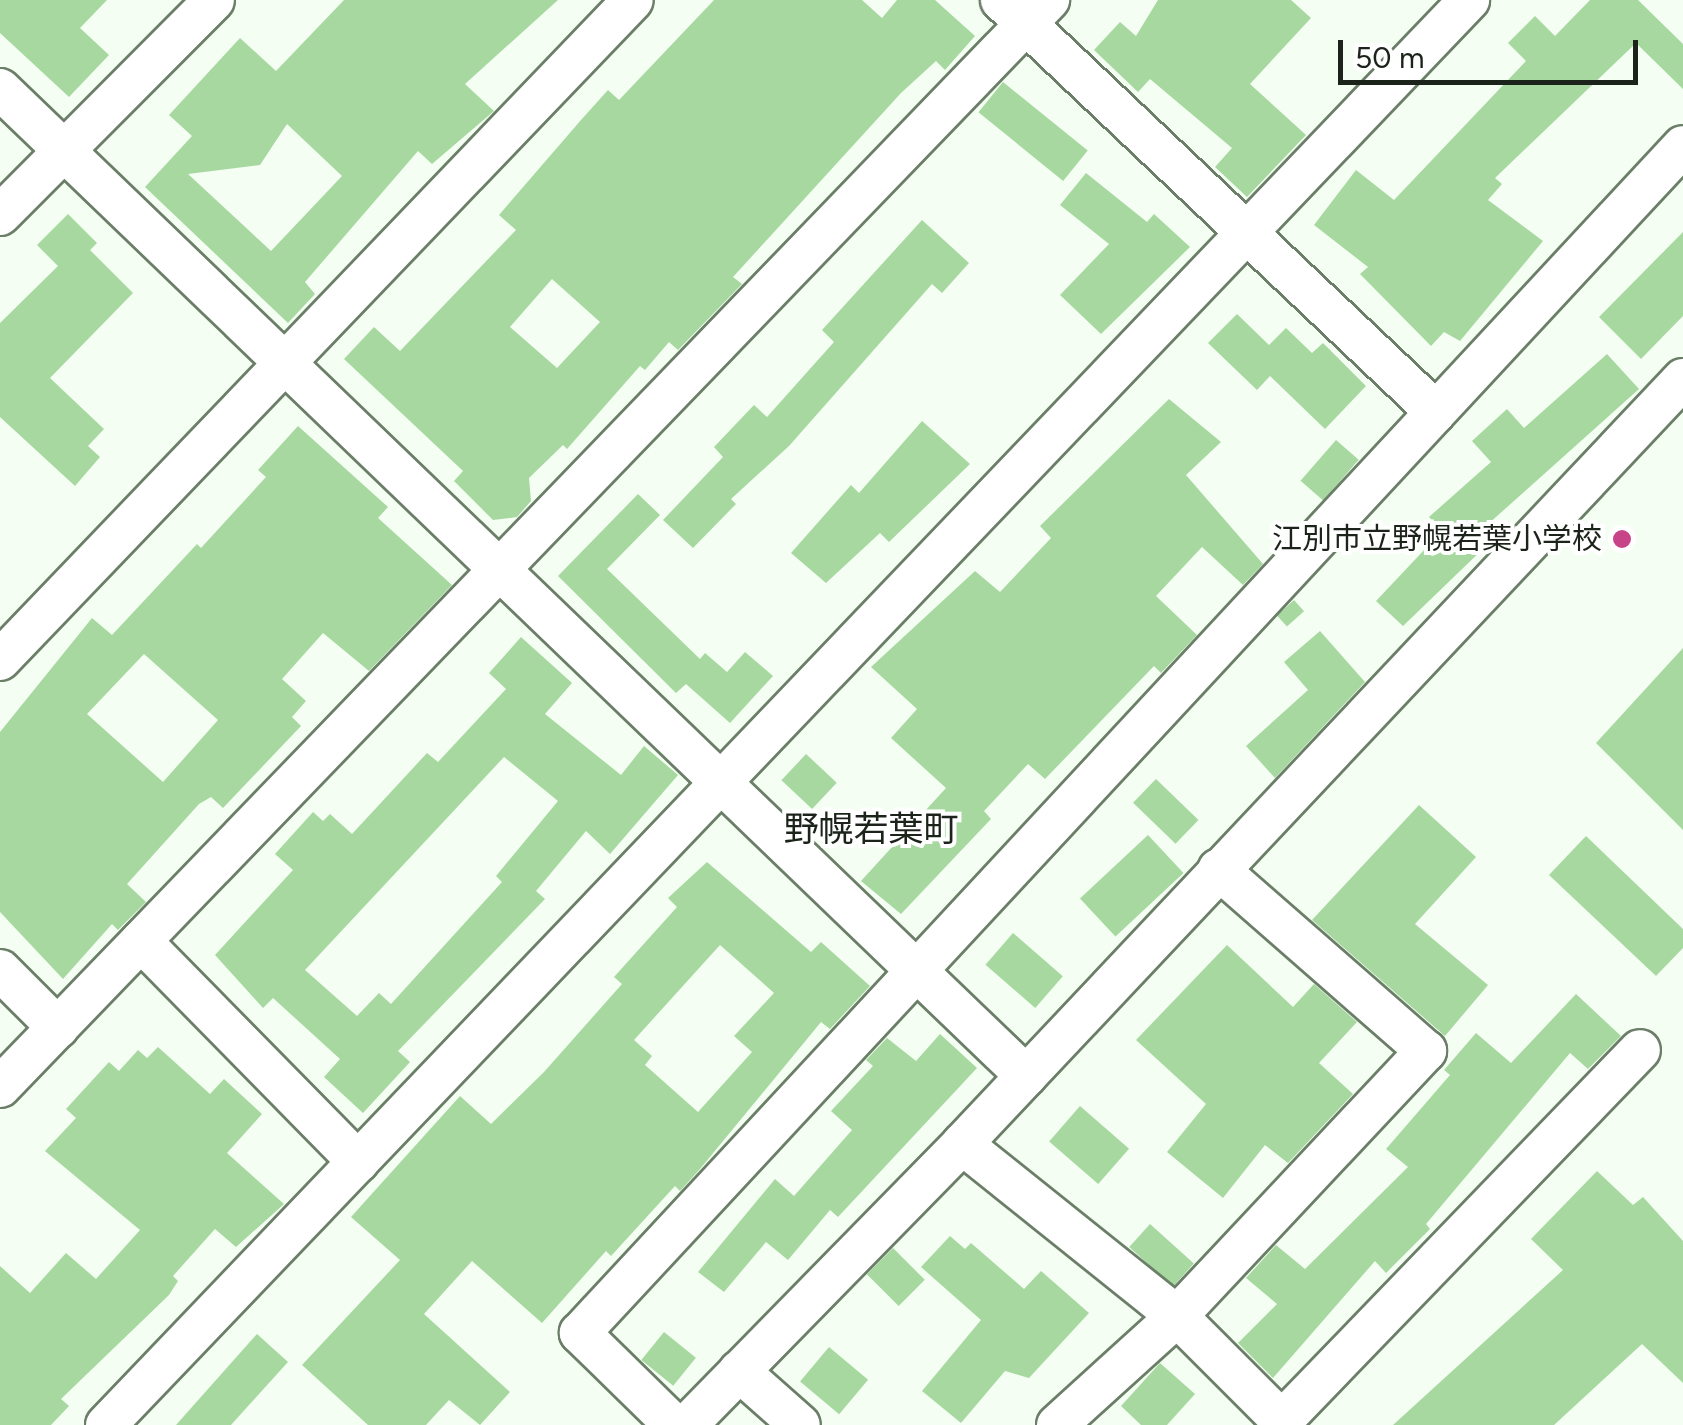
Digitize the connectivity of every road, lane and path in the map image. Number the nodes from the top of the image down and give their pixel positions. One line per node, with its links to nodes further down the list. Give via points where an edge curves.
1 (214, 0): 7 (street)
2 (633, 0): 10 (street)
3 (1469, 0): 9 (street)
4 (1025, 8): 9 (street); 13 (street)
5 (0, 89): 7 (street)
6 (1683, 146): 12 (street)
7 (68, 152): 8 (street); 10 (street)
8 (0, 215)
9 (1246, 232): 12 (street); 15 (street)
10 (285, 362): 13 (street); 14 (street)
11 (1683, 378): 16 (street)
12 (1436, 412): 19 (street)
13 (502, 570): 15 (street); 17 (street)
14 (0, 660)
15 (721, 782): 19 (street); 25 (street)
16 (1218, 869): 22 (street); 26 (street, via 1426,1051)
17 (142, 941): 20 (street); 25 (street)
18 (0, 970): 20 (street)
19 (917, 970): 22 (street); 30 (street, via 580,1333)
20 (58, 1028): 23 (street)
21 (1640, 1050): 28 (street)
22 (1026, 1076): 24 (street)
23 (0, 1087)
24 (962, 1144): 26 (street); 27 (street)
25 (358, 1162): 29 (street)
26 (1176, 1316): 28 (street); 33 (street)
27 (740, 1372): 31 (street); 32 (street)
28 (1280, 1423)
29 (106, 1425)
30 (674, 1425)
31 (686, 1425)
32 (800, 1425)
33 (1057, 1425)

